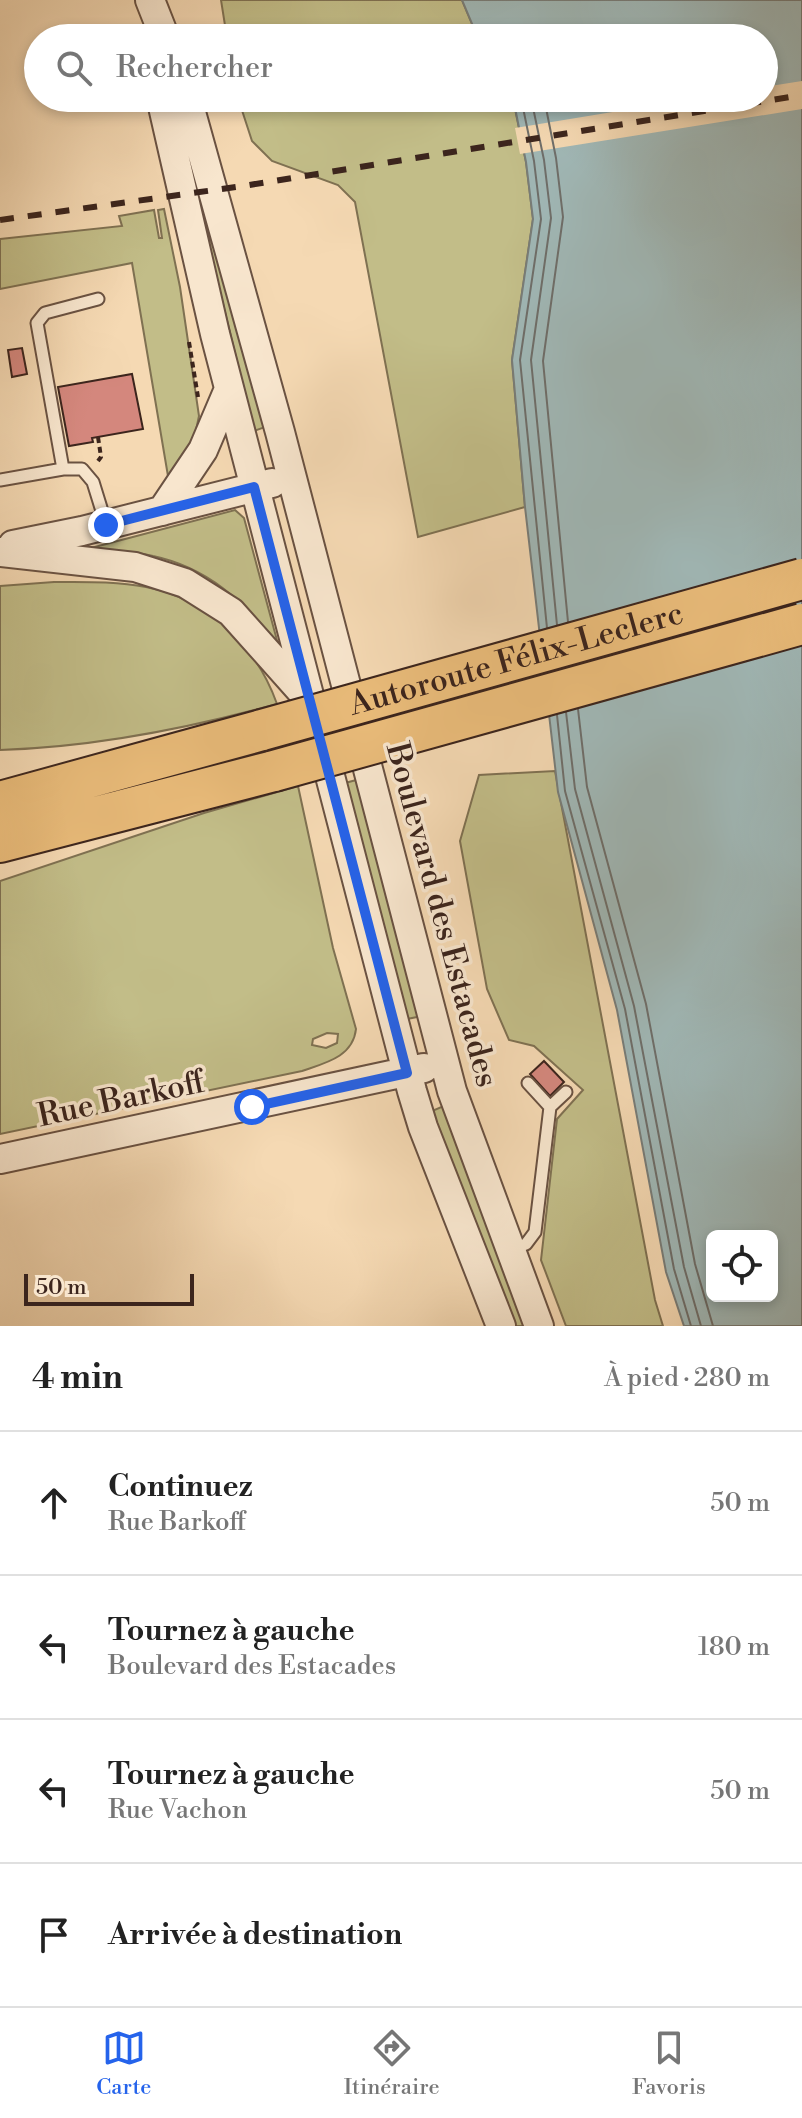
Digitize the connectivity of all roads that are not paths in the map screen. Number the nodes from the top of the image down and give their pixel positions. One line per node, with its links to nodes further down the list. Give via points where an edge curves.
1 (142, 0): 3 (street)
2 (150, 0): 4 (street)
3 (147, 24)
4 (159, 24)
5 (164, 112): 8 (street)
6 (191, 112): 10 (street, Boulevard des Estacades)
7 (98, 299): 9 (lane, via 45,313 37,323)
8 (229, 389): 12 (street); 13 (street, via 203,450)
9 (63, 469): 11 (lane); 14 (lane, via 82,469 89,475)
10 (292, 477): 12 (street); 25 (street, Boulevard des Estacades)
11 (0, 480)
12 (254, 487): 13 (street); 18 (street)
13 (162, 511): 14 (street)
14 (106, 525): 15 (street)
15 (0, 550): 18 (street, via 135,567 185,583 231,612)
16 (802, 579): 19 (highway, Autoroute Félix-Leclerc, bridge)
17 (802, 624): 21 (highway, Autoroute Félix-Leclerc, bridge)
18 (308, 699): 26 (street)
19 (64, 786): 20 (highway); 22 (highway, Autoroute Félix-Leclerc)
20 (0, 790)
21 (190, 794): 23 (highway, Autoroute Félix-Leclerc); 24 (highway)
22 (0, 802)
23 (0, 842)
24 (0, 859)
25 (444, 1063): 26 (street, Rue Barkoff); 31 (street, Boulevard des Estacades)
26 (407, 1073): 30 (street, Rue Barkoff); 32 (street)
27 (528, 1083): 29 (lane)
28 (566, 1092): 29 (lane)
29 (550, 1107): 31 (lane, via 535,1232 526,1244)
30 (0, 1159)
31 (511, 1250): 33 (street, Boulevard des Estacades)
32 (501, 1326)
33 (539, 1326)

